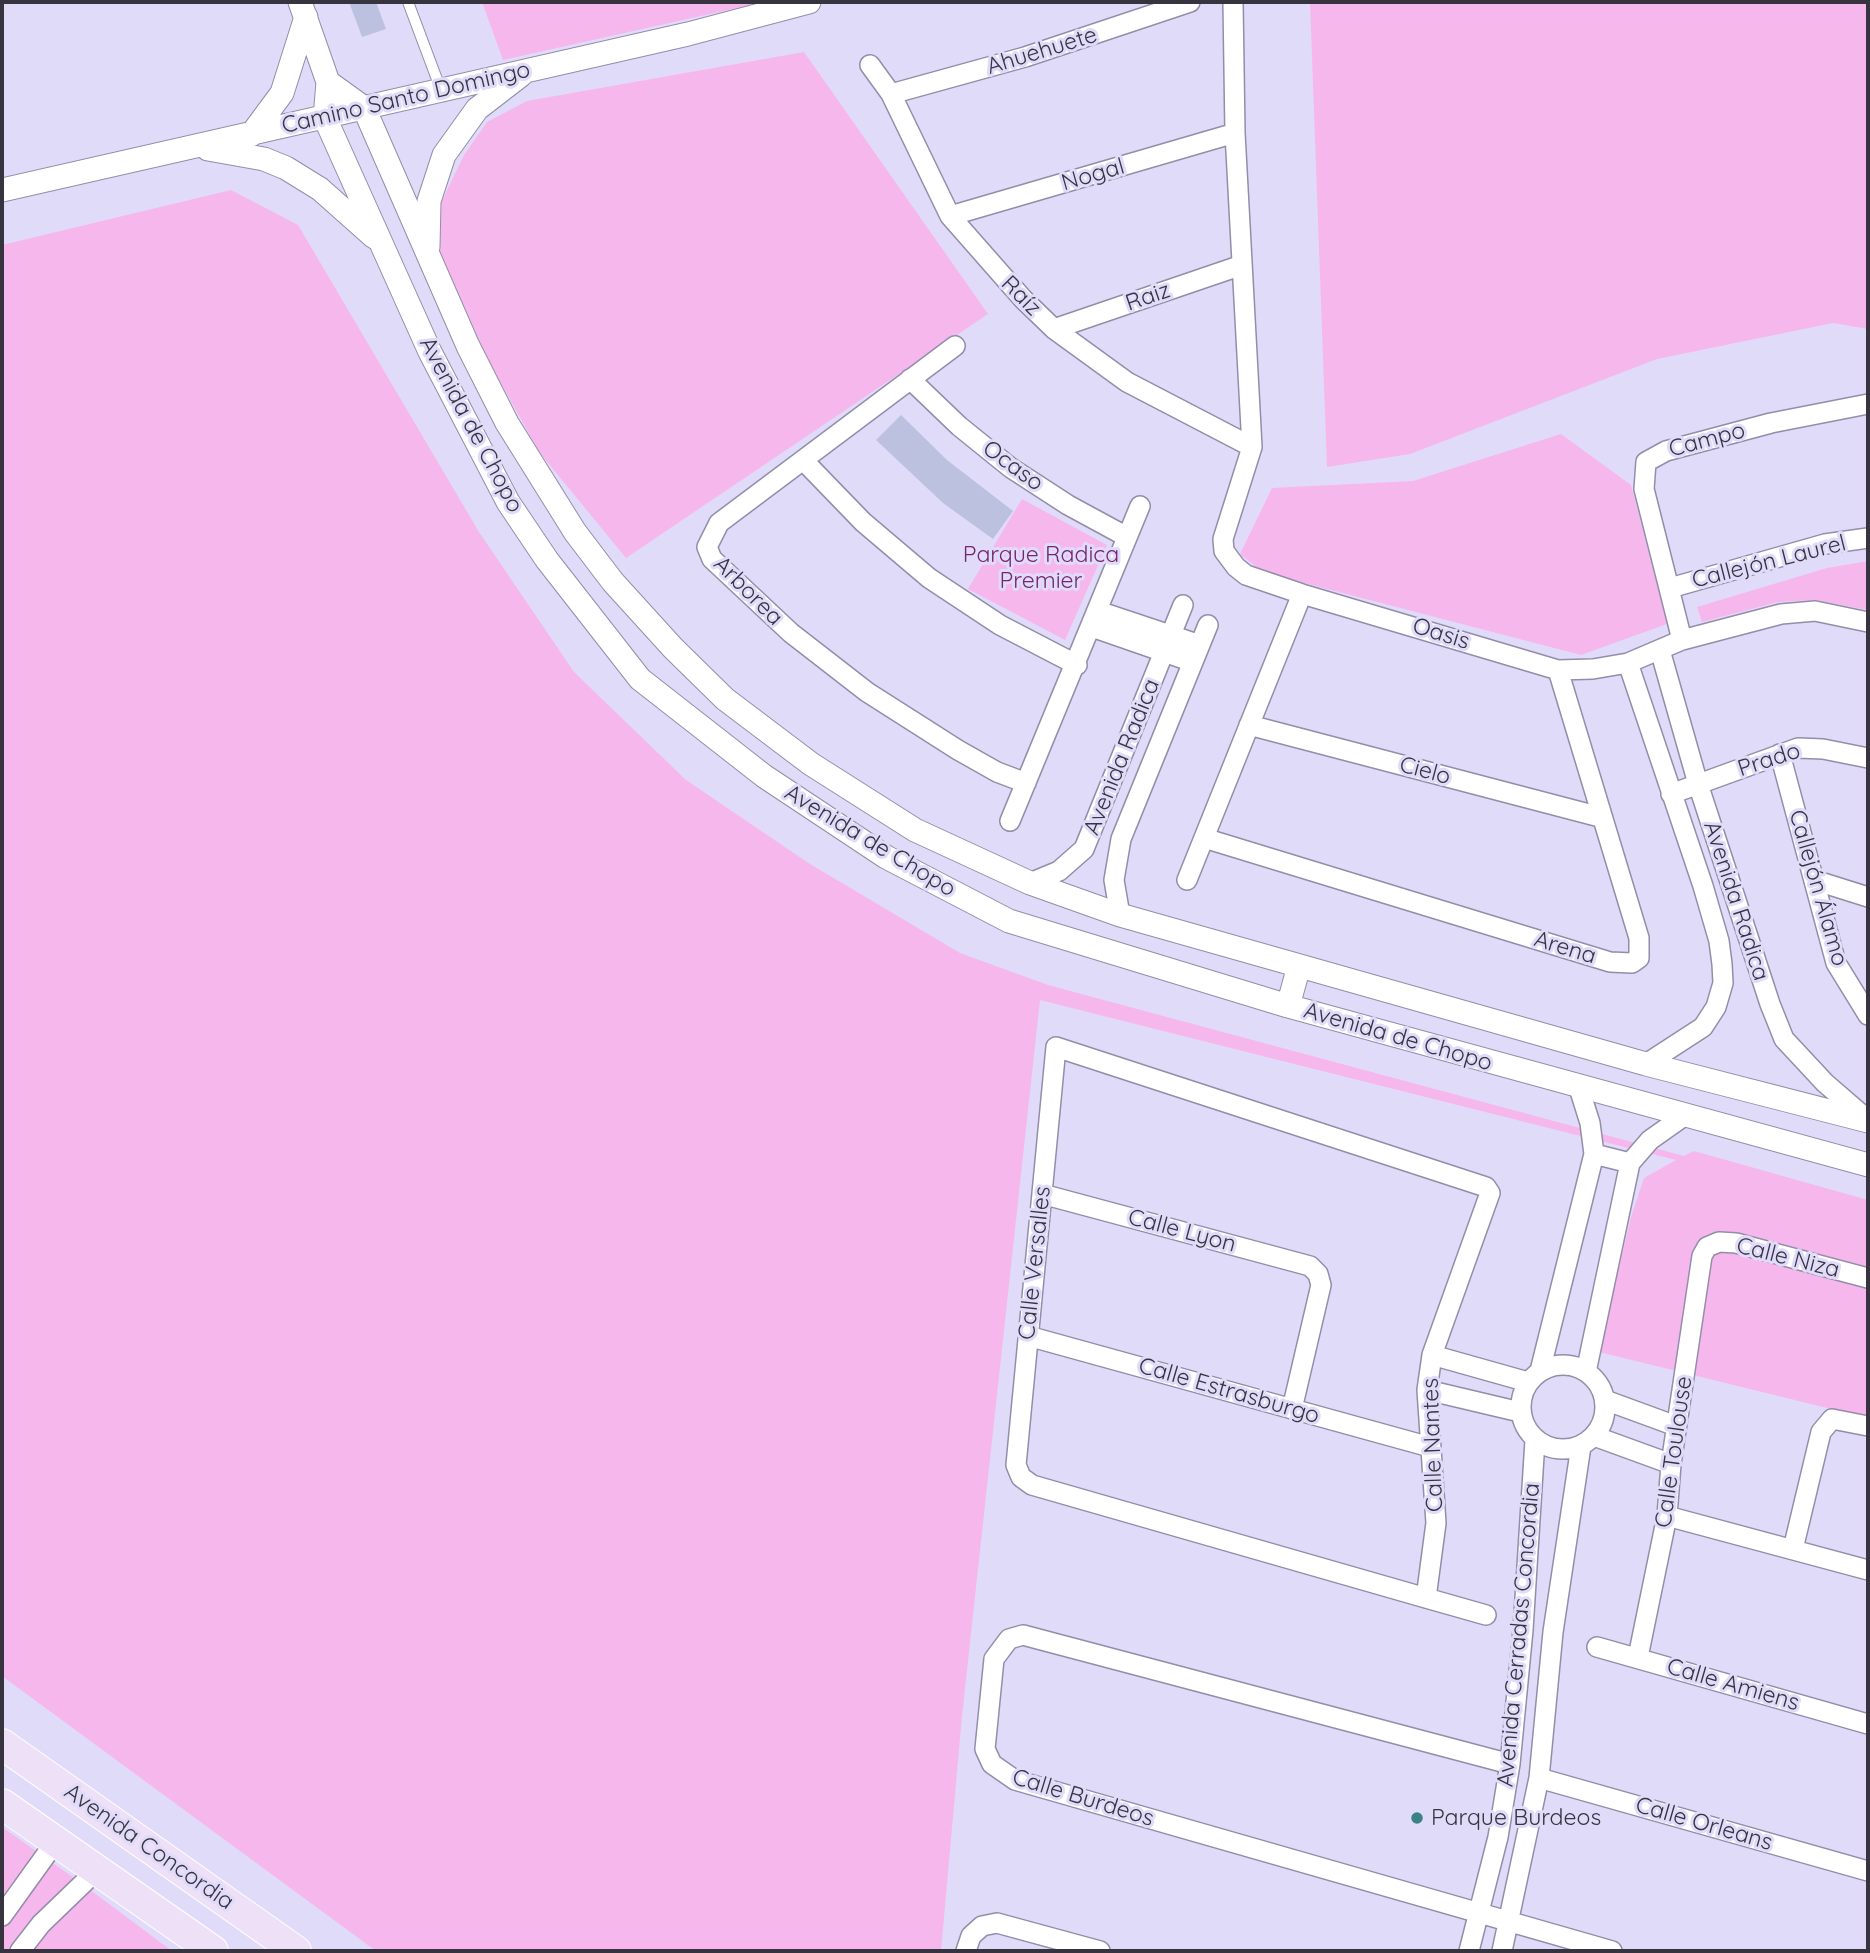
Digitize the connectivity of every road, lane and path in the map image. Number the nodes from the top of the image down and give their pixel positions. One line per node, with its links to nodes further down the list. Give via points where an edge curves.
1 (408, 2): 9 (lane)
2 (809, 2): 7 (street, Camino Santo Domingo)
3 (1190, 2): 10 (street, Ahuehuete, via 1026,57)
4 (1233, 2): 13 (street)
5 (303, 10): 8 (street); 14 (street, via 282,93)
6 (870, 65): 10 (street, Raíz)
7 (538, 67): 9 (street, Camino Santo Domingo); 19 (street, via 514,79 477,109 444,155 429,201)
8 (328, 82): 11 (street); 12 (street)
9 (441, 90): 11 (street, Camino Santo Domingo)
10 (891, 94): 17 (street, Raíz)
11 (364, 108): 12 (street, Camino Santo Domingo); 19 (street, Avenida de Chopo)
12 (325, 118): 14 (street, Camino Santo Domingo); 18 (street, Avenida de Chopo)
13 (1235, 133): 17 (street, Nogal); 20 (street)
14 (251, 135): 15 (street, Camino Santo Domingo)
15 (188, 147): 16 (street, Camino Santo Domingo); 18 (street, via 235,152 286,167 353,216)
16 (2, 190)
17 (950, 216): 21 (street, Raíz, via 997,273)
18 (385, 248): 58 (street, Avenida de Chopo, via 430,352 508,502 640,679 764,776 886,857 947,890 1009,921)
19 (429, 258): 54 (street, Avenida de Chopo, via 485,379 539,475 613,582 673,648 726,699 811,764 915,830)
20 (1242, 265): 21 (street, Raiz); 25 (street)
21 (1054, 329): 25 (street, Raíz, via 1127,382)
22 (955, 346): 23 (street, Arborea)
23 (910, 379): 26 (street, Arborea); 28 (street, Ocaso, via 1011,468)
24 (1868, 404): 30 (street, Campo, via 1771,423 1666,451 1646,462 1644,489)
25 (1252, 447): 31 (street, Oasis, via 1226,525 1223,539 1228,559 1246,575)
26 (803, 460): 41 (street, via 863,522 929,578 1000,625); 46 (street, Arborea, via 719,523 708,540 712,559 791,633 867,692 958,751)
27 (1140, 506): 28 (street)
28 (1127, 537): 33 (street)
29 (1868, 538): 30 (street, Callejón Laurel, via 1813,547)
30 (1670, 588): 36 (street, Campo)
31 (1302, 594): 42 (street, Oasis); 43 (street)
32 (1183, 605): 37 (street, Avenida Radica)
33 (1095, 619): 37 (street); 41 (street)
34 (1868, 622): 36 (street, Oasis, via 1815,611 1782,614)
35 (1208, 625): 39 (street, Avenida Radica)
36 (1682, 640): 38 (street, Oasis)
37 (1168, 643): 39 (street); 54 (street, Avenida Radica, via 1084,849 1059,871)
38 (1660, 650): 40 (street, Oasis); 47 (street, Avenida Radica)
39 (1197, 653): 56 (street, Avenida Radica, via 1121,839 1114,880)
40 (1628, 663): 42 (street, Oasis); 48 (street, Avenida Radica)
41 (1077, 665): 46 (street)
42 (1558, 670): 49 (street, Arena)
43 (1249, 725): 49 (street, Cielo); 51 (street)
44 (1780, 754): 45 (street, Prado, via 1808,747); 47 (street, Prado); 53 (street, Callejón Álamo)
45 (1868, 758)
46 (1026, 783): 50 (street)
47 (1698, 784): 48 (street, Prado); 63 (street, Avenida Radica, via 1784,1039)
48 (1671, 794): 60 (street, Avenida Radica, via 1719,941 1723,983 1716,1007 1703,1027)
49 (1600, 817): 51 (street, Arena, via 1639,938 1639,958 1632,963 1610,962)
50 (1010, 821)
51 (1204, 838): 52 (street)
52 (1186, 880)
53 (1814, 880): 55 (street); 59 (street, Callejón Álamo, via 1836,963)
54 (1030, 883): 56 (street, Avenida de Chopo)
55 (1868, 897)
56 (1120, 915): 57 (street, Avenida de Chopo)
57 (1299, 966): 58 (street); 60 (street, Avenida de Chopo)
58 (1287, 1006): 61 (street, Avenida de Chopo)
59 (1868, 1015)
60 (1646, 1064): 63 (street, Avenida de Chopo)
61 (1579, 1088): 62 (street, Avenida de Chopo); 64 (street)
62 (1684, 1116): 65 (street, via 1650,1140); 66 (street, Avenida de Chopo)
63 (1868, 1120)
64 (1594, 1154): 65 (street); 74 (street)
65 (1630, 1163): 73 (street)
66 (1868, 1165)
67 (1477, 1182): 68 (street, Calle Versalles, via 1056,1047); 72 (street, Calle Nantes, via 1490,1193)
68 (1042, 1194): 71 (street, Calle Versalles); 77 (street, Calle Lyon, via 1310,1266 1321,1285)
69 (1707, 1247): 70 (street, Calle Niza, via 1736,1243); 79 (street, Calle Toulouse)
70 (1868, 1278)
71 (1028, 1336): 77 (street, Calle Estrasburgo); 88 (street, Calle Versalles, via 1016,1465 1021,1477 1032,1485)
72 (1432, 1355): 74 (street); 75 (street, Calle Nantes)
73 (1586, 1372): 74 (street, via 1555,1365); 76 (street)
74 (1534, 1377): 78 (street, via 1521,1396)
75 (1427, 1390): 78 (street); 83 (street, Calle Nantes)
76 (1605, 1400): 79 (street); 82 (street, via 1604,1419)
77 (1292, 1409): 83 (street, Calle Estrasburgo)
78 (1520, 1412): 81 (street)
79 (1676, 1426): 84 (street, Calle Toulouse)
80 (1868, 1426): 86 (street, via 1832,1419 1821,1432)
81 (1535, 1440): 82 (street, via 1565,1450); 90 (street, Avenida Cerradas Concordia)
82 (1588, 1441): 84 (street); 91 (street, Avenida Cerradas Concordia)
83 (1430, 1447): 88 (street, Calle Nantes, via 1436,1523)
84 (1671, 1464): 85 (street, Calle Toulouse)
85 (1667, 1516): 86 (street); 93 (street, Calle Toulouse)
86 (1793, 1549): 87 (street)
87 (1868, 1570)
88 (1426, 1598): 89 (street)
89 (1486, 1615)
90 (1523, 1630): 91 (street); 96 (street, Avenida Cerradas Concordia)
91 (1553, 1632): 97 (street, Avenida Cerradas Concordia)
92 (1597, 1647): 93 (street, Calle Amiens)
93 (1638, 1657): 94 (street, Calle Amiens)
94 (1868, 1724)
95 (2, 1744): 107 (main road, Avenida Concordia)
96 (1510, 1764): 102 (street, Avenida Cerradas Concordia); 102 (street, Calle Burdeos, via 1023,1635 1009,1639 994,1659 985,1749 1002,1774)
97 (1539, 1778): 101 (street, Calle Orleans); 104 (street, Avenida Cerradas Concordia)
98 (2, 1804): 99 (main road)
99 (56, 1842): 100 (main road); 103 (street)
100 (97, 1870): 105 (street); 106 (main road)
101 (1868, 1871)
102 (1481, 1912): 104 (street, Calle Burdeos); 110 (street, Avenida Cerradas Concordia)
103 (2, 1916)
104 (1511, 1921): 111 (street, Avenida Cerradas Concordia); 112 (street)
105 (20, 1951)
106 (213, 1951)
107 (296, 1951)
108 (966, 1951): 109 (street, via 976,1931 997,1923)
109 (1100, 1951)
110 (1469, 1951)
111 (1502, 1951)
112 (1612, 1951)

